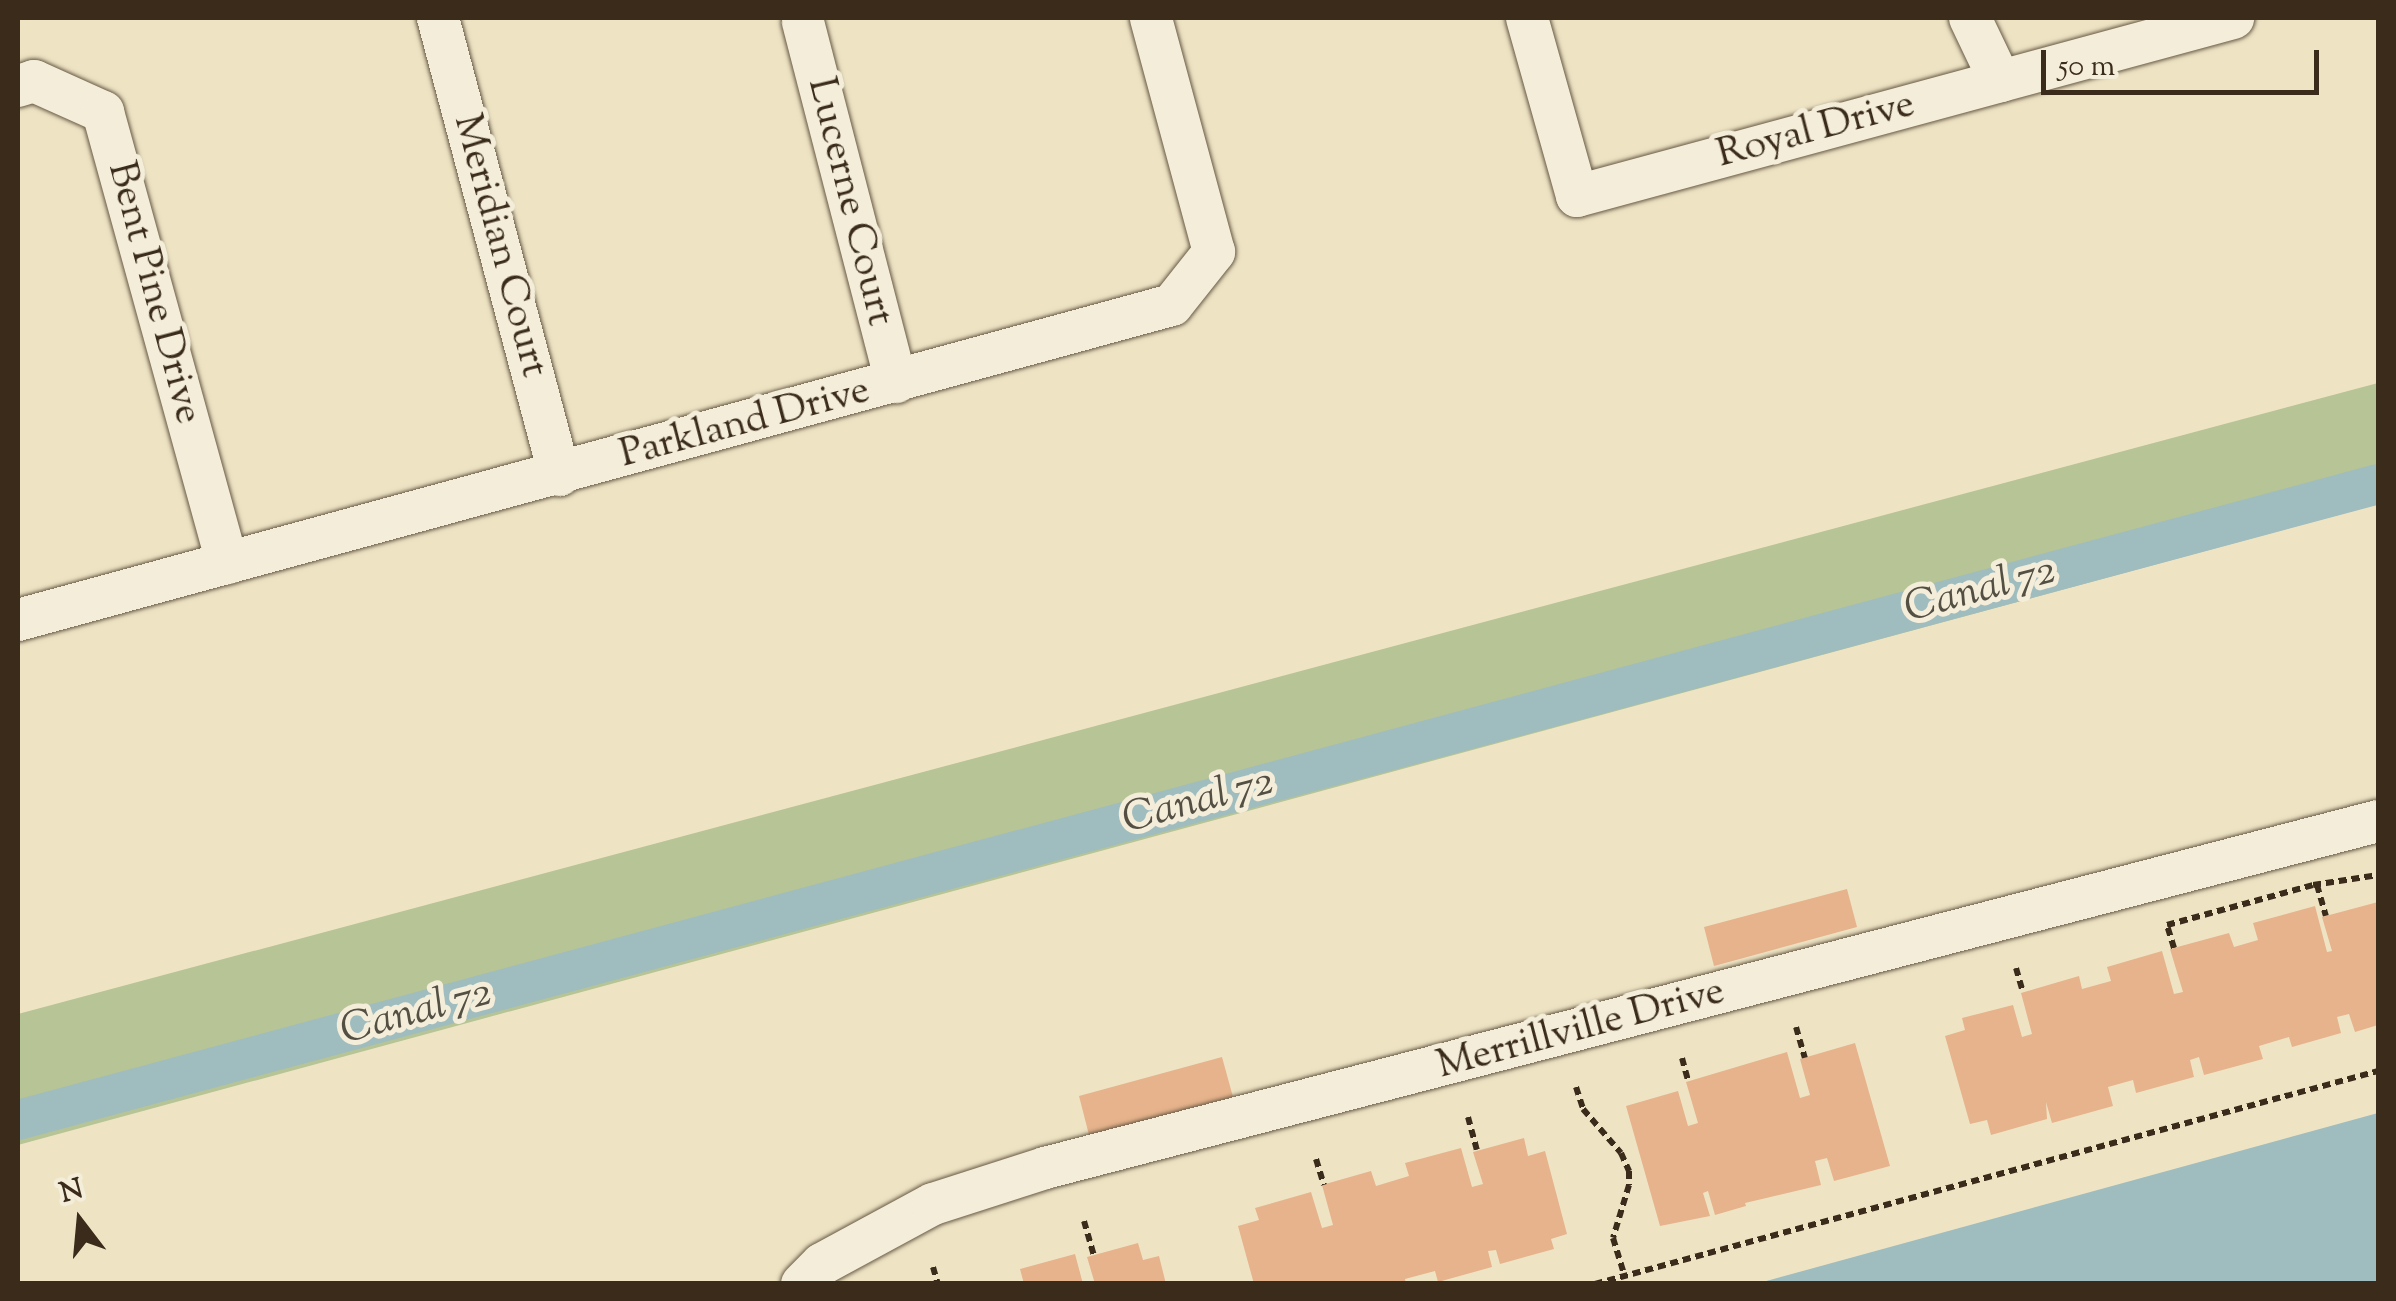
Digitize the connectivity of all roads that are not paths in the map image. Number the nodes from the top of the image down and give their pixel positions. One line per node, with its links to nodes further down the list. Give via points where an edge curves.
1 (438, 18): 10 (street, Meridian Court)
2 (1151, 18): 9 (street, Parkland Drive, via 1214,252 1172,305)
3 (1526, 18): 7 (street, Royal Drive, via 1577,196)
4 (1970, 18): 7 (street)
5 (2233, 18): 7 (street, Royal Drive)
6 (803, 22): 9 (street, Lucerne Court)
7 (2000, 81)
8 (18, 86): 11 (street, Bent Pine Drive, via 34,81 103,112)
9 (896, 382): 10 (street, Parkland Drive)
10 (560, 475): 11 (street, Parkland Drive)
11 (227, 564): 12 (street, Parkland Drive)
12 (18, 620)
13 (2378, 820): 14 (street, Merrillville Drive, via 1045,1168 934,1204 822,1264)
14 (802, 1284)

